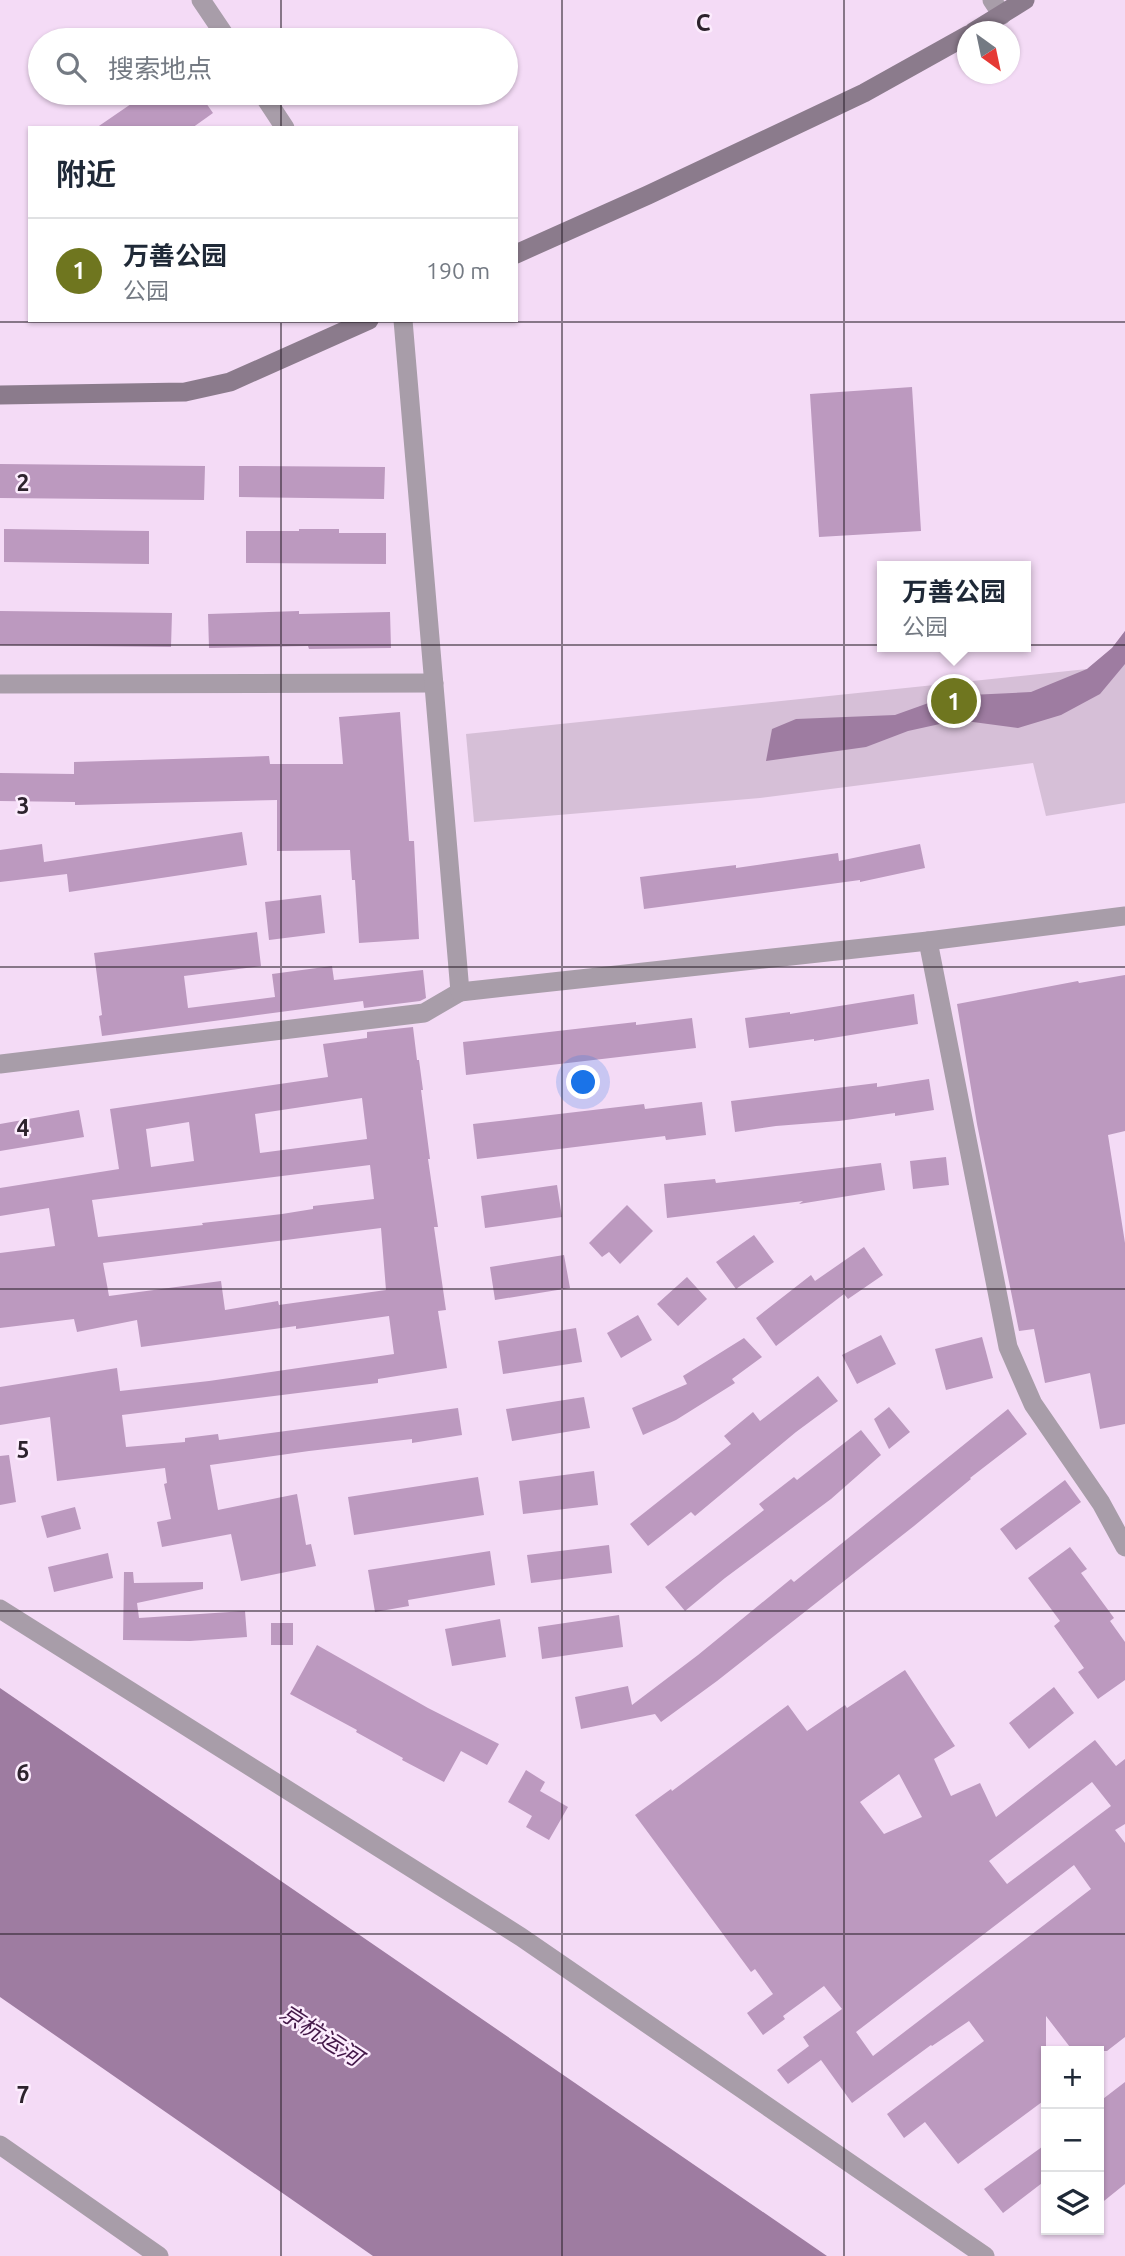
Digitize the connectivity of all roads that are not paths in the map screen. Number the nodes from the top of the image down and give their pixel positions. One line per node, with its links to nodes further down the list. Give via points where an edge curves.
1 (201, 0): 5 (street)
2 (1025, 0): 3 (main road)
3 (997, 8): 4 (main road)
4 (984, 21)
5 (220, 28)
6 (957, 40): 9 (main road, via 864,93)
7 (270, 105): 8 (street)
8 (284, 126)
9 (518, 253)
10 (365, 322): 12 (main road, via 230,382 185,392)
11 (403, 322): 13 (street)
12 (0, 395)
13 (434, 683): 14 (street); 17 (street)
14 (0, 684)
15 (1125, 916): 16 (street)
16 (928, 941): 17 (street); 19 (street, via 1008,1347 1033,1404 1101,1503)
17 (460, 992): 18 (street, via 424,1013)
18 (0, 1064)
19 (1125, 1547)
20 (0, 1609): 23 (street, via 521,1937)
21 (0, 2145): 22 (street)
22 (159, 2256)
23 (985, 2256)

